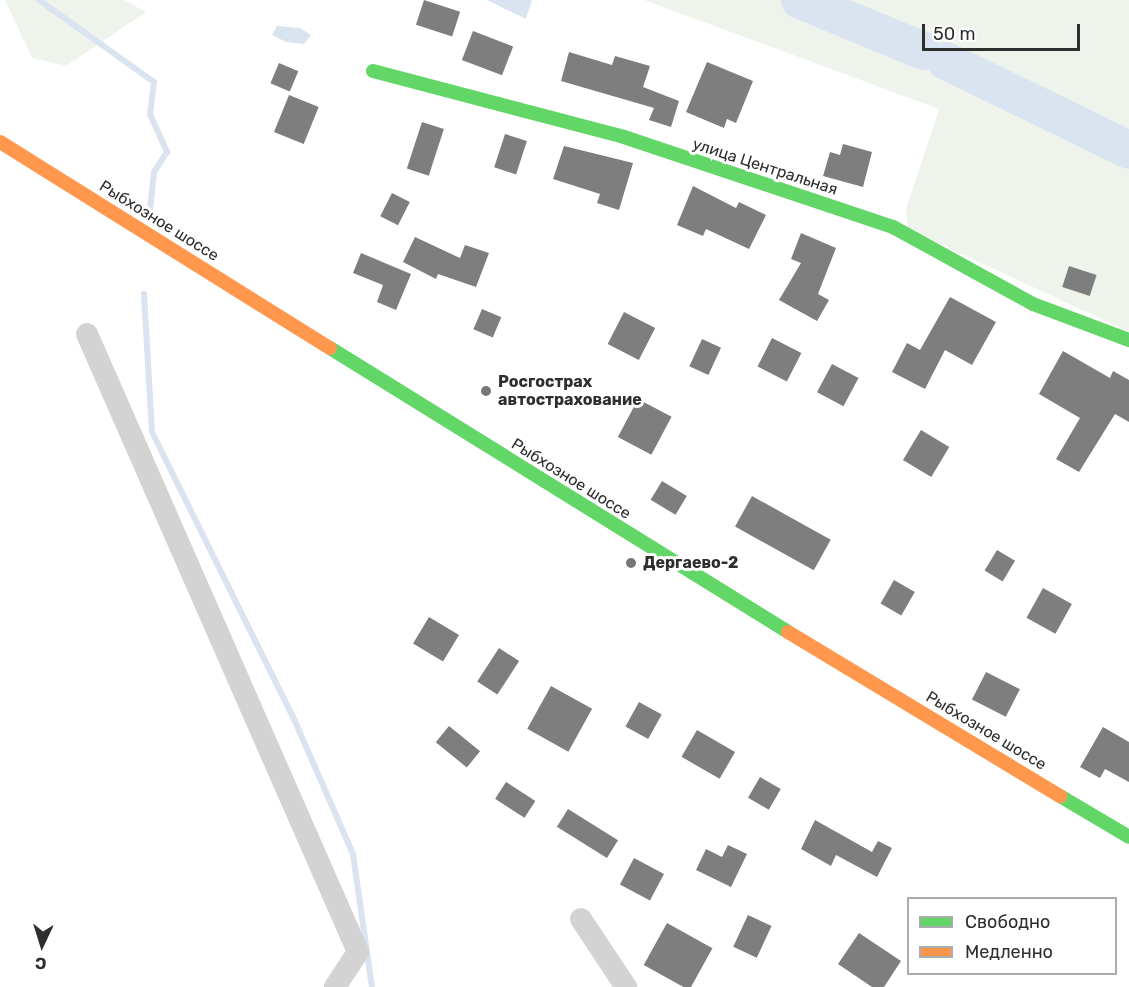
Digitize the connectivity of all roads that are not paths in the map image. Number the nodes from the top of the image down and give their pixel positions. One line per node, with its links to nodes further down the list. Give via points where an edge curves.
1 (373, 71): 4 (main road, улица Центральная, via 624,137 893,227 1033,304)
2 (0, 142): 5 (main road, Рыбхозное шоссе, via 696,576)
3 (87, 334): 7 (street, via 358,952)
4 (1129, 340)
5 (1129, 837)
6 (581, 919): 8 (street)
7 (335, 987)
8 (626, 987)

